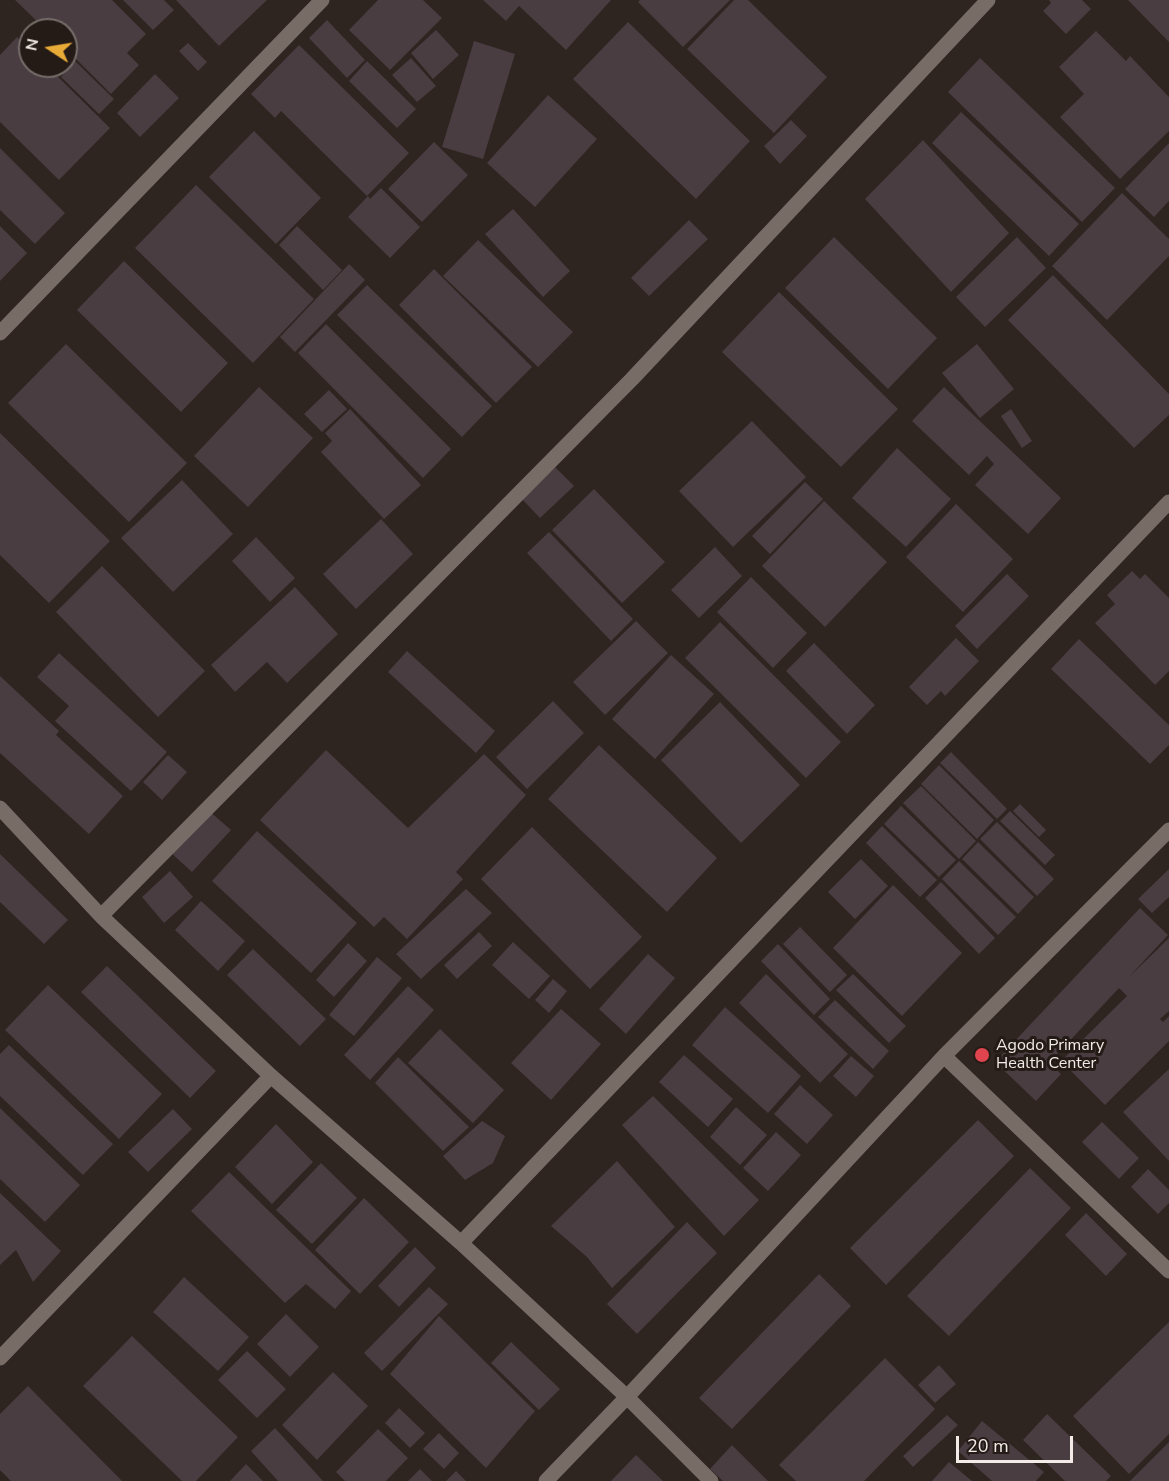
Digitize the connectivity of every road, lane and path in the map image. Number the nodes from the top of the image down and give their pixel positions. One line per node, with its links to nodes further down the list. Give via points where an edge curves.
1 (322, 0): 3 (street)
2 (988, 0): 7 (street, via 632,379)
3 (0, 333)
4 (1169, 502): 10 (street)
5 (0, 808): 7 (street)
6 (1169, 830): 8 (street)
7 (101, 916): 9 (street)
8 (944, 1056): 11 (street); 13 (street)
9 (271, 1076): 10 (street); 12 (street)
10 (461, 1243): 13 (street)
11 (1169, 1271)
12 (0, 1358)
13 (627, 1397): 14 (street); 15 (street)
14 (546, 1481)
15 (711, 1481)

